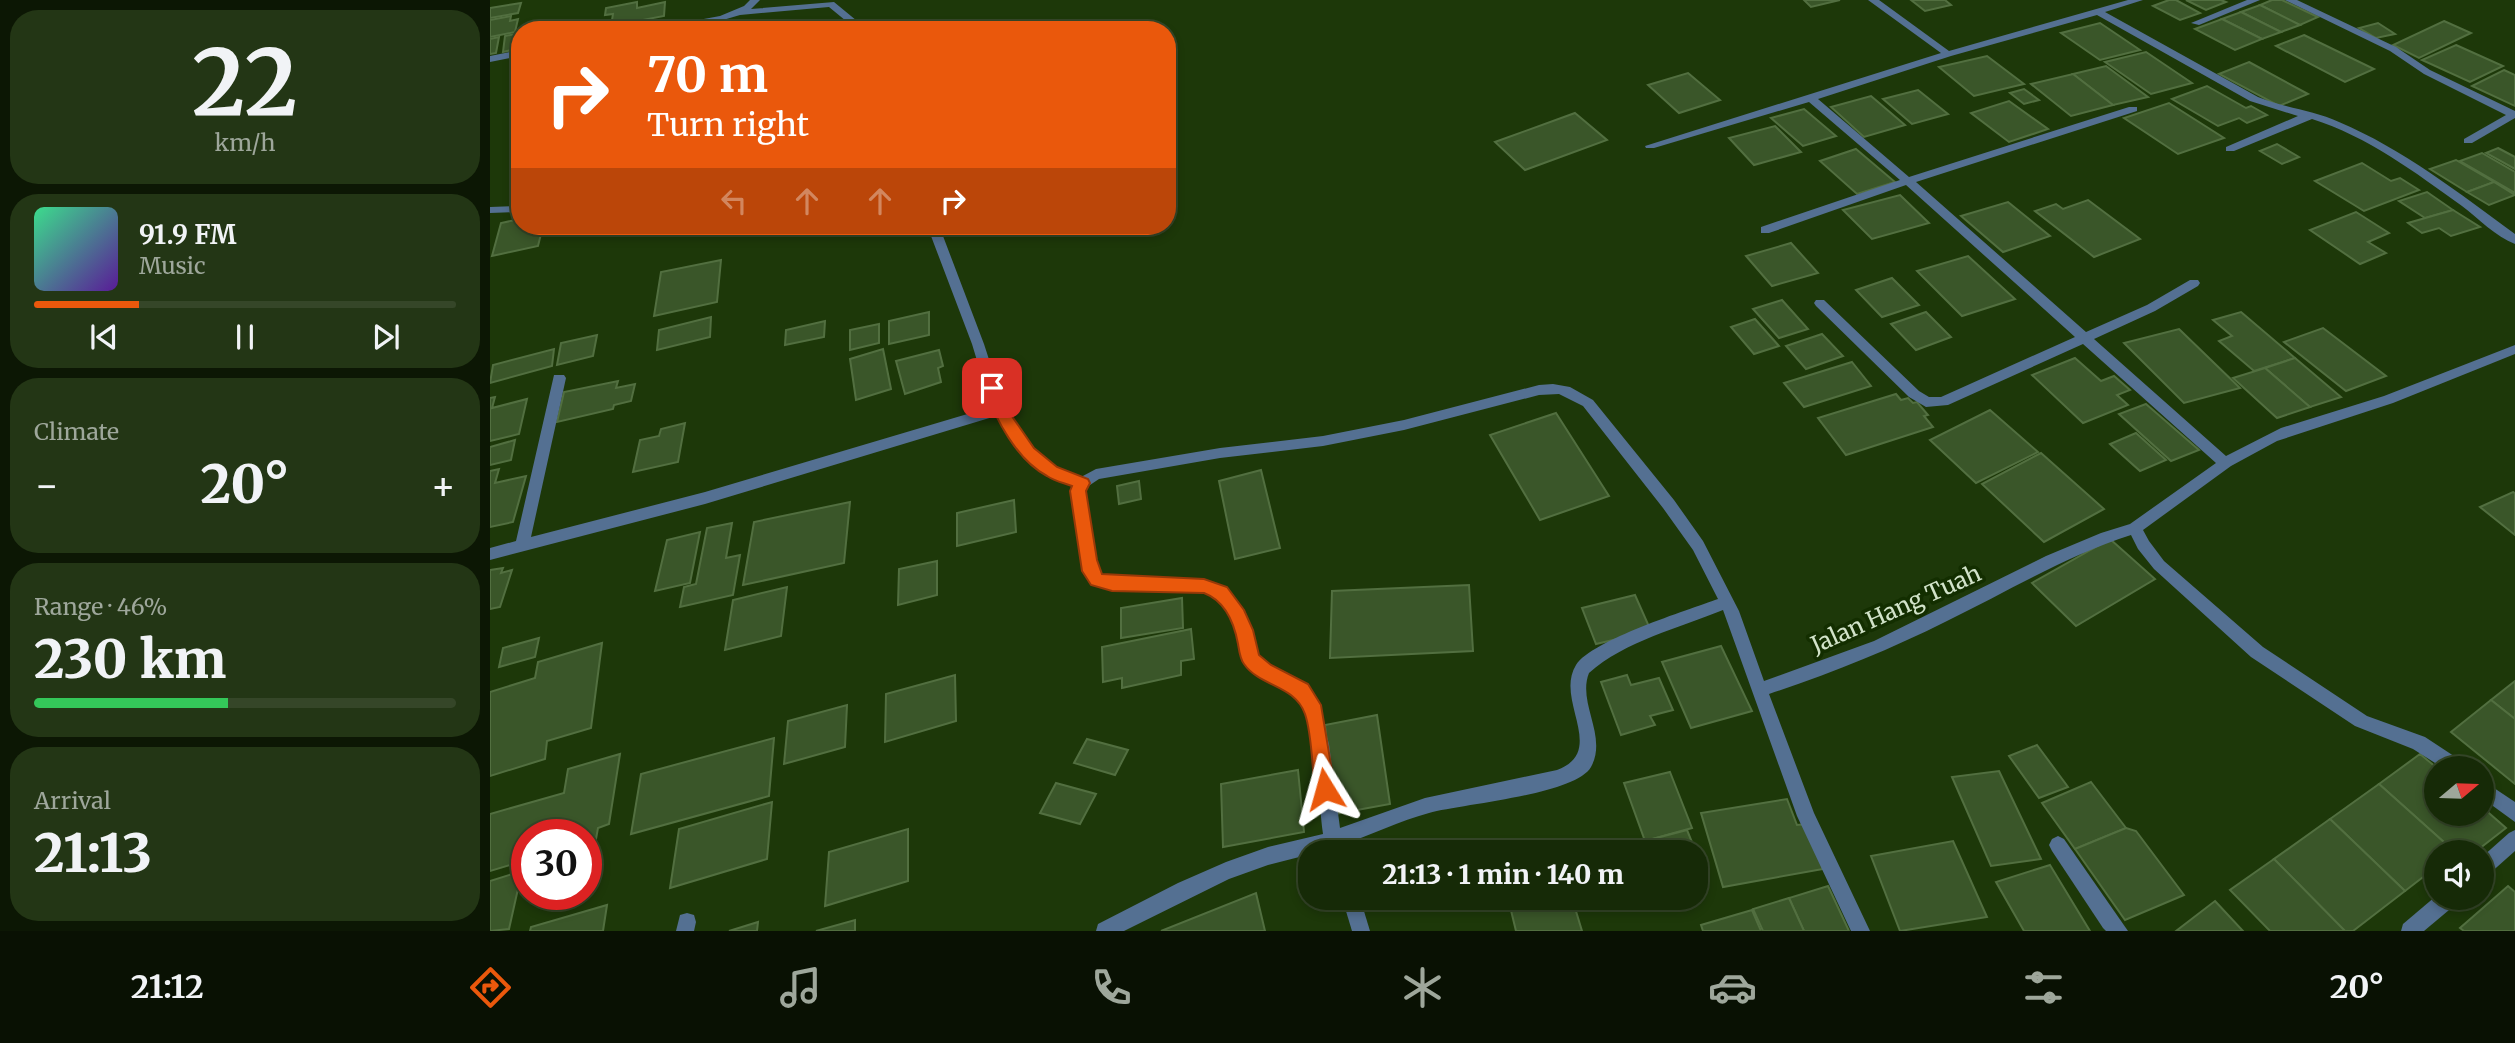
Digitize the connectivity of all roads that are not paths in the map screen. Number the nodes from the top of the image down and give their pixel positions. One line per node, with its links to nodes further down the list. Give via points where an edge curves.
1 (755, 0): 6 (street)
2 (1873, 0): 11 (street)
3 (2138, 0): 7 (street)
4 (2255, 0): 10 (street)
5 (2290, 0): 17 (street, via 2393,48 2427,72)
6 (742, 13): 8 (street); 9 (street, via 831,4)
7 (2100, 13): 11 (street); 16 (street, via 2254,99)
8 (698, 21)
9 (852, 21)
10 (2196, 23)
11 (1948, 54): 14 (street)
12 (511, 55): 13 (street)
13 (490, 59)
14 (1811, 98): 19 (street); 21 (street)
15 (2133, 109): 21 (street)
16 (2309, 115): 20 (street); 26 (street, via 2337,124 2390,155)
17 (2514, 115): 18 (street)
18 (2468, 141)
19 (1650, 146)
20 (2230, 149)
21 (1909, 182): 24 (street); 29 (street)
22 (511, 209): 23 (street)
23 (490, 210)
24 (1765, 230)
25 (936, 235): 32 (street)
26 (2515, 240)
27 (2194, 283): 29 (street, via 2151,308)
28 (1820, 303): 29 (street, via 1926,402 1943,401)
29 (2084, 336): 33 (street)
30 (2515, 349): 33 (street, Jalan Hang Tuah, via 2372,406 2305,424)
31 (559, 378): 36 (street)
32 (999, 410): 34 (street, via 1029,453 1051,472); 36 (street, via 705,498)
33 (2225, 463): 35 (street, Jalan Hang Tuah)
34 (1082, 483): 38 (street, via 1096,474 1404,425 1556,388 1573,392 1588,403 1682,524); 44 (street, via 1078,491 1088,560 1097,580 1221,592 1236,610 1250,659 1301,690 1314,712)
35 (2135, 528): 39 (street, Jalan Hang Tuah, via 2086,543 1916,629); 40 (street, via 2159,565 2257,652 2361,720)
36 (522, 546): 37 (street)
37 (490, 554)
38 (1727, 602): 39 (street); 45 (street, via 1603,652 1582,668 1579,684 1589,737 1586,757 1577,771 1426,806)
39 (1759, 690): 53 (street, via 1806,816)
40 (2439, 756)
41 (2494, 797): 42 (street)
42 (2515, 814)
43 (2515, 839): 48 (street)
44 (1333, 840)
45 (1348, 840)
46 (2058, 845): 54 (street)
47 (1298, 851): 51 (street, via 1268,856 1158,902)
48 (2494, 858)
49 (1355, 910): 52 (street)
50 (2434, 910): 55 (street)
51 (1105, 931)
52 (1361, 931)
53 (1861, 931)
54 (2119, 931)
55 (2410, 931)

